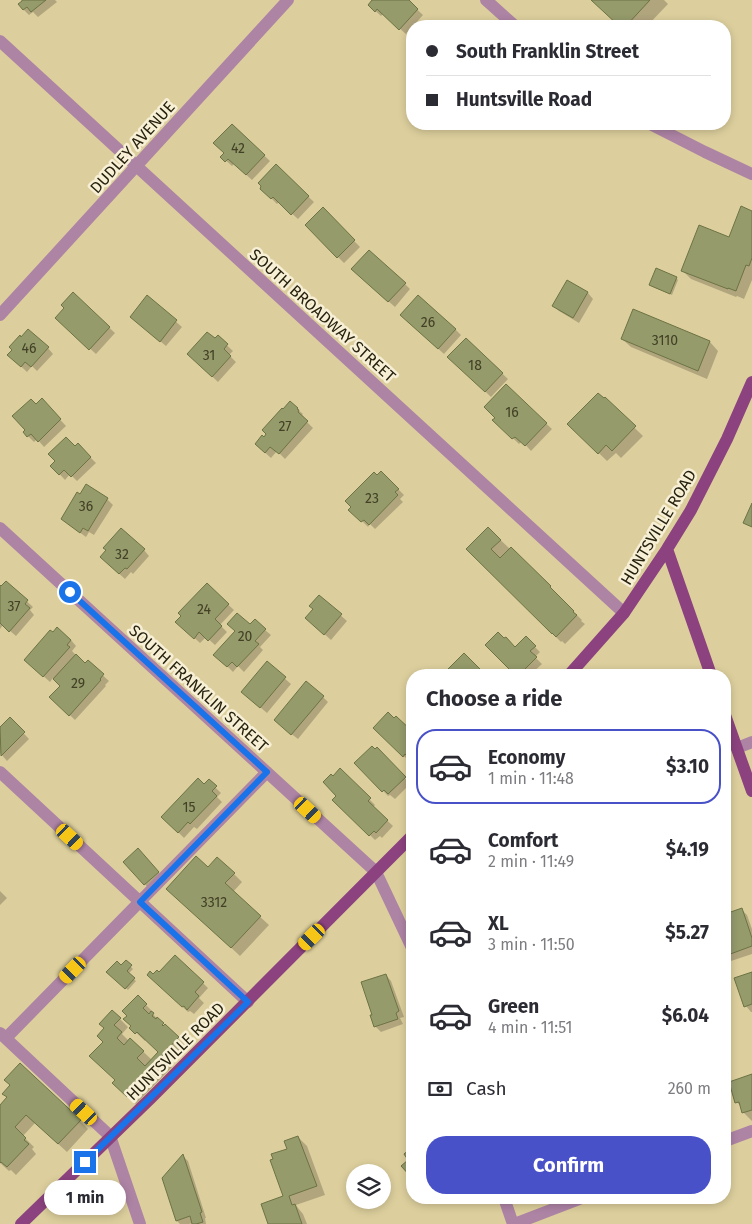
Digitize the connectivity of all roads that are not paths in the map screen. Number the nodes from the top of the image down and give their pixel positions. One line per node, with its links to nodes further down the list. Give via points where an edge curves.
1 (288, 0): 6 (street, DUDLEY AVENUE)
2 (486, 0): 3 (street)
3 (508, 20)
4 (0, 41): 6 (street, SOUTH BROADWAY STREET)
5 (662, 130): 7 (street)
6 (136, 166): 8 (street, DUDLEY AVENUE); 12 (street, SOUTH BROADWAY STREET)
7 (752, 174)
8 (0, 315)
9 (752, 382): 11 (main road, HUNTSVILLE ROAD, via 691,510)
10 (0, 528): 19 (street, SOUTH FRANKLIN STREET)
11 (667, 549): 12 (main road, HUNTSVILLE ROAD); 14 (main road)
12 (624, 613): 13 (main road, HUNTSVILLE ROAD)
13 (574, 669)
14 (709, 669)
15 (731, 731): 17 (main road)
16 (752, 742): 17 (street)
17 (737, 748): 20 (main road)
18 (0, 772): 23 (street)
19 (267, 772): 22 (street, SOUTH FRANKLIN STREET); 23 (street)
20 (752, 791)
21 (406, 842): 22 (main road, HUNTSVILLE ROAD)
22 (376, 872): 24 (street); 25 (main road, HUNTSVILLE ROAD)
23 (140, 902): 25 (street); 26 (street)
24 (406, 935)
25 (248, 1002): 28 (main road, HUNTSVILLE ROAD)
26 (3, 1036): 28 (street)
27 (752, 1131): 29 (street)
28 (110, 1136): 32 (main road, HUNTSVILLE ROAD); 33 (street)
29 (731, 1139)
30 (506, 1204): 34 (street)
31 (566, 1204): 34 (street)
32 (21, 1224)
33 (140, 1224)
34 (514, 1224)

